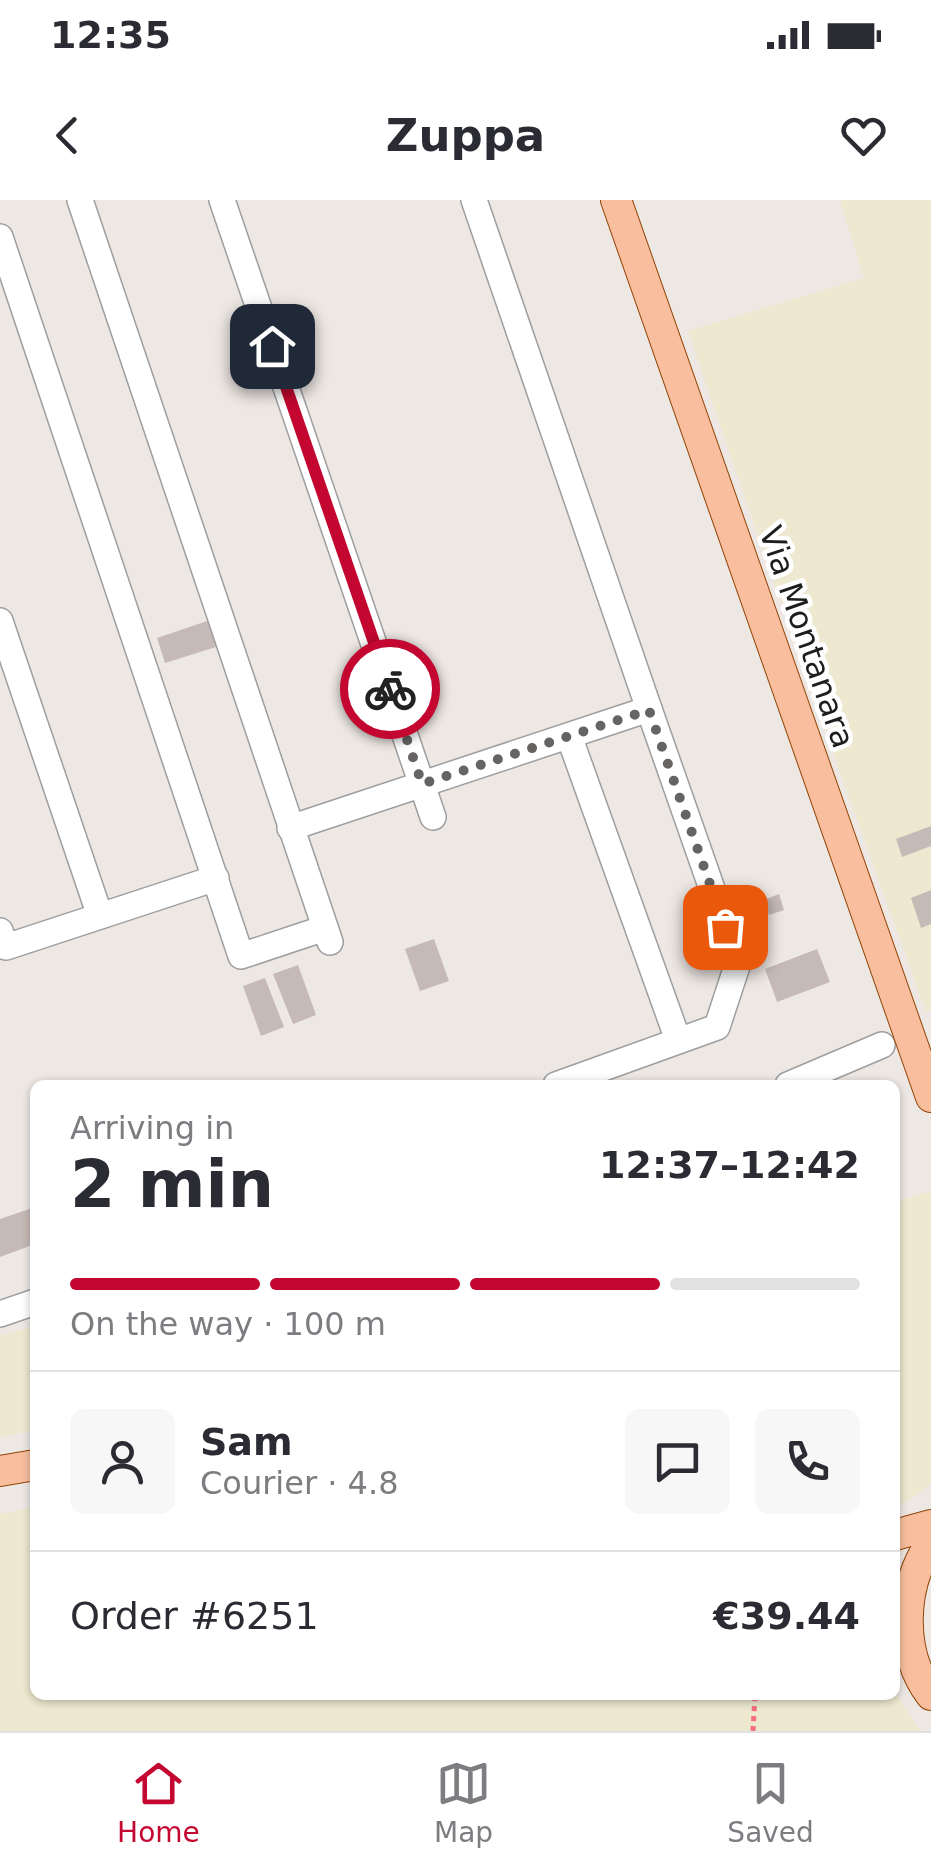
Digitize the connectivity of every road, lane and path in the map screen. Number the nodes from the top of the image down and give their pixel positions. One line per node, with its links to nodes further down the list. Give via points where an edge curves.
1 (80, 200): 11 (street)
2 (222, 200): 9 (street)
3 (474, 200): 7 (street)
4 (616, 200): 16 (main road, Via Montanara)
5 (0, 237): 12 (street)
6 (0, 620): 13 (street)
7 (649, 710): 8 (street); 15 (street, via 738,963 717,1027)
8 (570, 736): 9 (street); 15 (street)
9 (422, 784): 10 (street); 11 (street)
10 (433, 816)
11 (290, 828): 12 (street, via 328,935 241,956)
12 (216, 878): 13 (street)
13 (100, 916): 14 (street, via 6,947)
14 (0, 930)
15 (678, 1040): 18 (street)
16 (923, 1044): 20 (main road, Via Montanara)
17 (882, 1045): 19 (street)
18 (570, 1080)
19 (800, 1080)
20 (931, 1097)
21 (30, 1304): 22 (street)
22 (0, 1314)
23 (30, 1466): 24 (main road)
24 (0, 1471)
25 (931, 1525): 26 (main road)
26 (900, 1534)
27 (931, 1543): 28 (main road, via 921,1558)
28 (902, 1637): 29 (main road)
29 (931, 1696)
30 (755, 1700): 31 (path)
31 (752, 1731)

